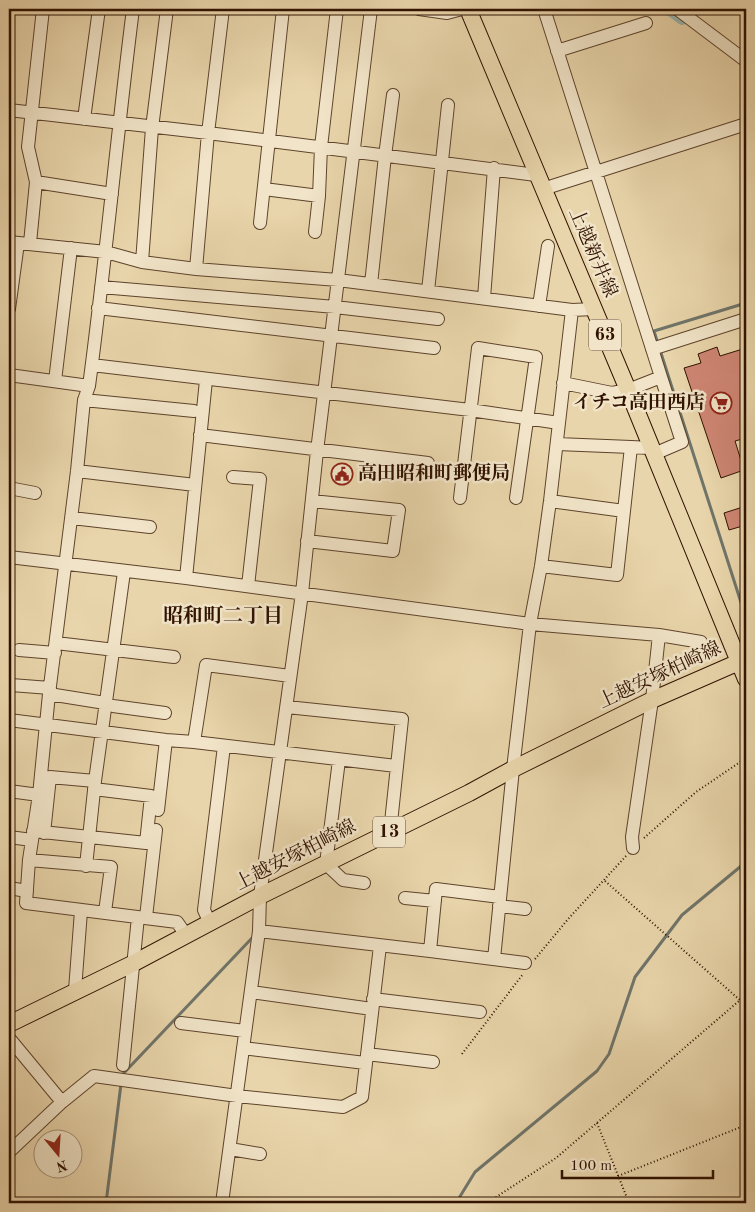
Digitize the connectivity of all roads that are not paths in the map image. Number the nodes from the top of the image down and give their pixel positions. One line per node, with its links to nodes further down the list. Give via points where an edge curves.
1 (43, 9): 20 (street)
2 (99, 9): 21 (street)
3 (132, 9): 22 (street)
4 (167, 9): 24 (street)
5 (223, 9): 25 (street)
6 (283, 9): 26 (street)
7 (337, 9): 27 (street)
8 (371, 9): 28 (street)
9 (420, 9): 10 (street, via 447,13)
10 (462, 9)
11 (468, 9): 34 (main road, 上越新井線 / 63)
12 (544, 9): 15 (street)
13 (677, 9): 16 (street)
14 (646, 23): 15 (street)
15 (557, 51): 32 (street)
16 (746, 60)
17 (393, 95): 29 (street)
18 (448, 105): 30 (street)
19 (9, 110): 20 (street)
20 (32, 113): 21 (street); 33 (street, via 28,147)
21 (84, 119): 22 (street)
22 (119, 124): 24 (street); 36 (street)
23 (746, 124): 32 (street)
24 (152, 128): 25 (street); 44 (street)
25 (208, 133): 26 (street); 45 (street)
26 (268, 141): 27 (street); 35 (street)
27 (321, 147): 28 (street); 37 (street)
28 (354, 152): 29 (street); 46 (street)
29 (385, 156): 30 (street); 47 (street)
30 (440, 163): 31 (street); 49 (street)
31 (494, 168): 34 (street); 50 (street)
32 (595, 173): 34 (street); 61 (street)
33 (36, 182): 36 (street); 40 (street)
34 (540, 182): 55 (main road, 上越新井線 / 63)
35 (264, 190): 37 (street); 38 (street)
36 (112, 194): 43 (street)
37 (320, 196): 39 (street)
38 (260, 223)
39 (316, 232)
40 (19, 242): 42 (street); 54 (street)
41 (548, 246): 51 (street)
42 (70, 248): 43 (street); 66 (street)
43 (106, 252): 44 (street); 48 (street)
44 (142, 262): 45 (street)
45 (196, 269): 46 (street)
46 (338, 280): 47 (street); 52 (street)
47 (372, 284): 49 (street)
48 (101, 287): 52 (street); 53 (street)
49 (428, 291): 50 (street)
50 (484, 298): 51 (street)
51 (539, 306): 56 (street)
52 (335, 307): 57 (street); 59 (street)
53 (98, 308): 59 (street); 62 (street)
54 (9, 309)
55 (594, 309): 56 (street); 69 (main road, 上越新井線 / 63)
56 (572, 310): 67 (street)
57 (438, 319)
58 (746, 319): 61 (street)
59 (332, 335): 60 (street); 70 (street)
60 (434, 348)
61 (652, 349): 64 (street)
62 (92, 365): 65 (street); 68 (street)
63 (9, 375): 66 (street)
64 (661, 377): 69 (street); 80 (street, via 682,442)
65 (206, 380): 70 (street); 76 (street)
66 (55, 381): 68 (street)
67 (563, 383): 69 (street, via 612,393); 75 (street)
68 (89, 386): 71 (street)
69 (628, 390): 80 (main road, 上越新井線 / 63)
70 (325, 392): 72 (street); 79 (street)
71 (84, 400): 73 (street); 82 (street)
72 (470, 410): 74 (street); 74 (street, via 478,348 488,349 536,357); 87 (street)
73 (194, 412)
74 (528, 418): 75 (street); 88 (street)
75 (559, 423): 77 (street)
76 (200, 436): 79 (street); 84 (street)
77 (557, 444): 78 (street); 90 (street)
78 (631, 447): 80 (street); 91 (street)
79 (317, 451): 81 (street); 89 (street)
80 (653, 451): 109 (main road, 上越新井線 / 63)
81 (428, 463)
82 (77, 470): 84 (street); 92 (street)
83 (233, 477): 100 (street, via 260,480)
84 (195, 485): 99 (street)
85 (9, 488): 86 (street)
86 (35, 493)
87 (460, 498)
88 (516, 498)
89 (312, 501): 94 (street); 94 (street, via 399,510 393,551)
90 (550, 502): 91 (street); 97 (street)
91 (624, 511): 97 (street, via 617,575)
92 (72, 518): 93 (street); 96 (street)
93 (150, 527)
94 (307, 541): 101 (street)
95 (9, 557): 96 (street)
96 (66, 564): 98 (street); 105 (street)
97 (541, 566): 102 (street)
98 (124, 572): 99 (street); 106 (street)
99 (186, 578): 100 (street)
100 (248, 586): 101 (street)
101 (302, 593): 102 (street); 110 (street)
102 (530, 624): 103 (street); 127 (street)
103 (659, 635): 104 (street); 114 (street)
104 (701, 642)
105 (56, 648): 106 (street); 107 (street); 113 (street)
106 (112, 649): 108 (street); 115 (street)
107 (19, 650)
108 (174, 657)
109 (743, 662): 111 (main road, 上越新井線 / 63); 114 (main road, 上越安塚柏崎線 / 13)
110 (290, 676): 116 (street); 122 (street, via 201,664)
111 (746, 679)
112 (11, 685): 113 (street)
113 (50, 691): 115 (street); 119 (street)
114 (652, 700): 127 (main road, 上越安塚柏崎線 / 13); 135 (street)
115 (105, 703): 117 (street); 120 (street)
116 (287, 707): 124 (street); 126 (street, via 402,720)
117 (165, 713)
118 (9, 720): 119 (street)
119 (46, 724): 120 (street); 130 (street)
120 (102, 731): 121 (street); 128 (street)
121 (166, 740): 122 (street); 149 (street)
122 (194, 742): 123 (street)
123 (224, 746): 124 (street); 150 (street, via 204,910)
124 (281, 752): 125 (street); 142 (street)
125 (339, 760): 126 (street); 137 (street)
126 (396, 766): 131 (street)
127 (513, 768): 131 (main road, 上越安塚柏崎線 / 13); 145 (street)
128 (95, 785): 132 (street, via 50,777); 133 (street); 133 (street, via 151,796 146,842)
129 (9, 790): 130 (street)
130 (39, 795): 132 (street)
131 (390, 832): 137 (main road, 上越安塚柏崎線 / 13)
132 (36, 834): 133 (street); 134 (street); 136 (street)
133 (90, 836): 138 (street)
134 (9, 837)
135 (633, 848)
136 (29, 860): 138 (street); 141 (street)
137 (326, 864): 139 (street, via 344,880); 142 (main road, 上越安塚柏崎線 / 13)
138 (86, 866): 148 (street, via 111,868)
139 (364, 883)
140 (9, 888): 141 (street)
141 (27, 891): 147 (street, via 26,903)
142 (260, 896): 150 (main road, 上越安塚柏崎線 / 13); 151 (street)
143 (405, 898): 144 (street)
144 (435, 901): 145 (street, via 436,890); 154 (street)
145 (499, 901): 146 (street); 155 (street)
146 (525, 909)
147 (81, 911): 148 (street); 158 (street)
148 (106, 912): 149 (street)
149 (142, 917): 152 (street, via 177,922); 156 (street)
150 (210, 923): 152 (main road, 上越安塚柏崎線 / 13)
151 (259, 931): 153 (street); 159 (street)
152 (186, 934): 156 (main road, 上越安塚柏崎線 / 13)
153 (380, 946): 154 (street); 160 (street)
154 (430, 950): 155 (street)
155 (494, 959): 157 (street)
156 (132, 964): 158 (main road, 上越安塚柏崎線 / 13); 169 (street)
157 (525, 968)
158 (76, 990): 163 (main road, 上越安塚柏崎線 / 13)
159 (251, 992): 160 (street); 164 (street)
160 (373, 1004): 161 (street); 167 (street)
161 (480, 1012)
162 (181, 1023): 164 (street)
163 (9, 1024)
164 (245, 1031): 166 (street)
165 (9, 1038): 171 (street)
166 (243, 1048): 167 (street); 170 (street)
167 (366, 1059): 168 (street); 170 (street, via 362,1097 342,1107)
168 (433, 1062)
169 (123, 1065)
170 (237, 1096): 171 (street, via 94,1076); 173 (street)
171 (62, 1102): 172 (street)
172 (11, 1145)
173 (230, 1149): 174 (street); 175 (street)
174 (260, 1154)
175 (222, 1203)

